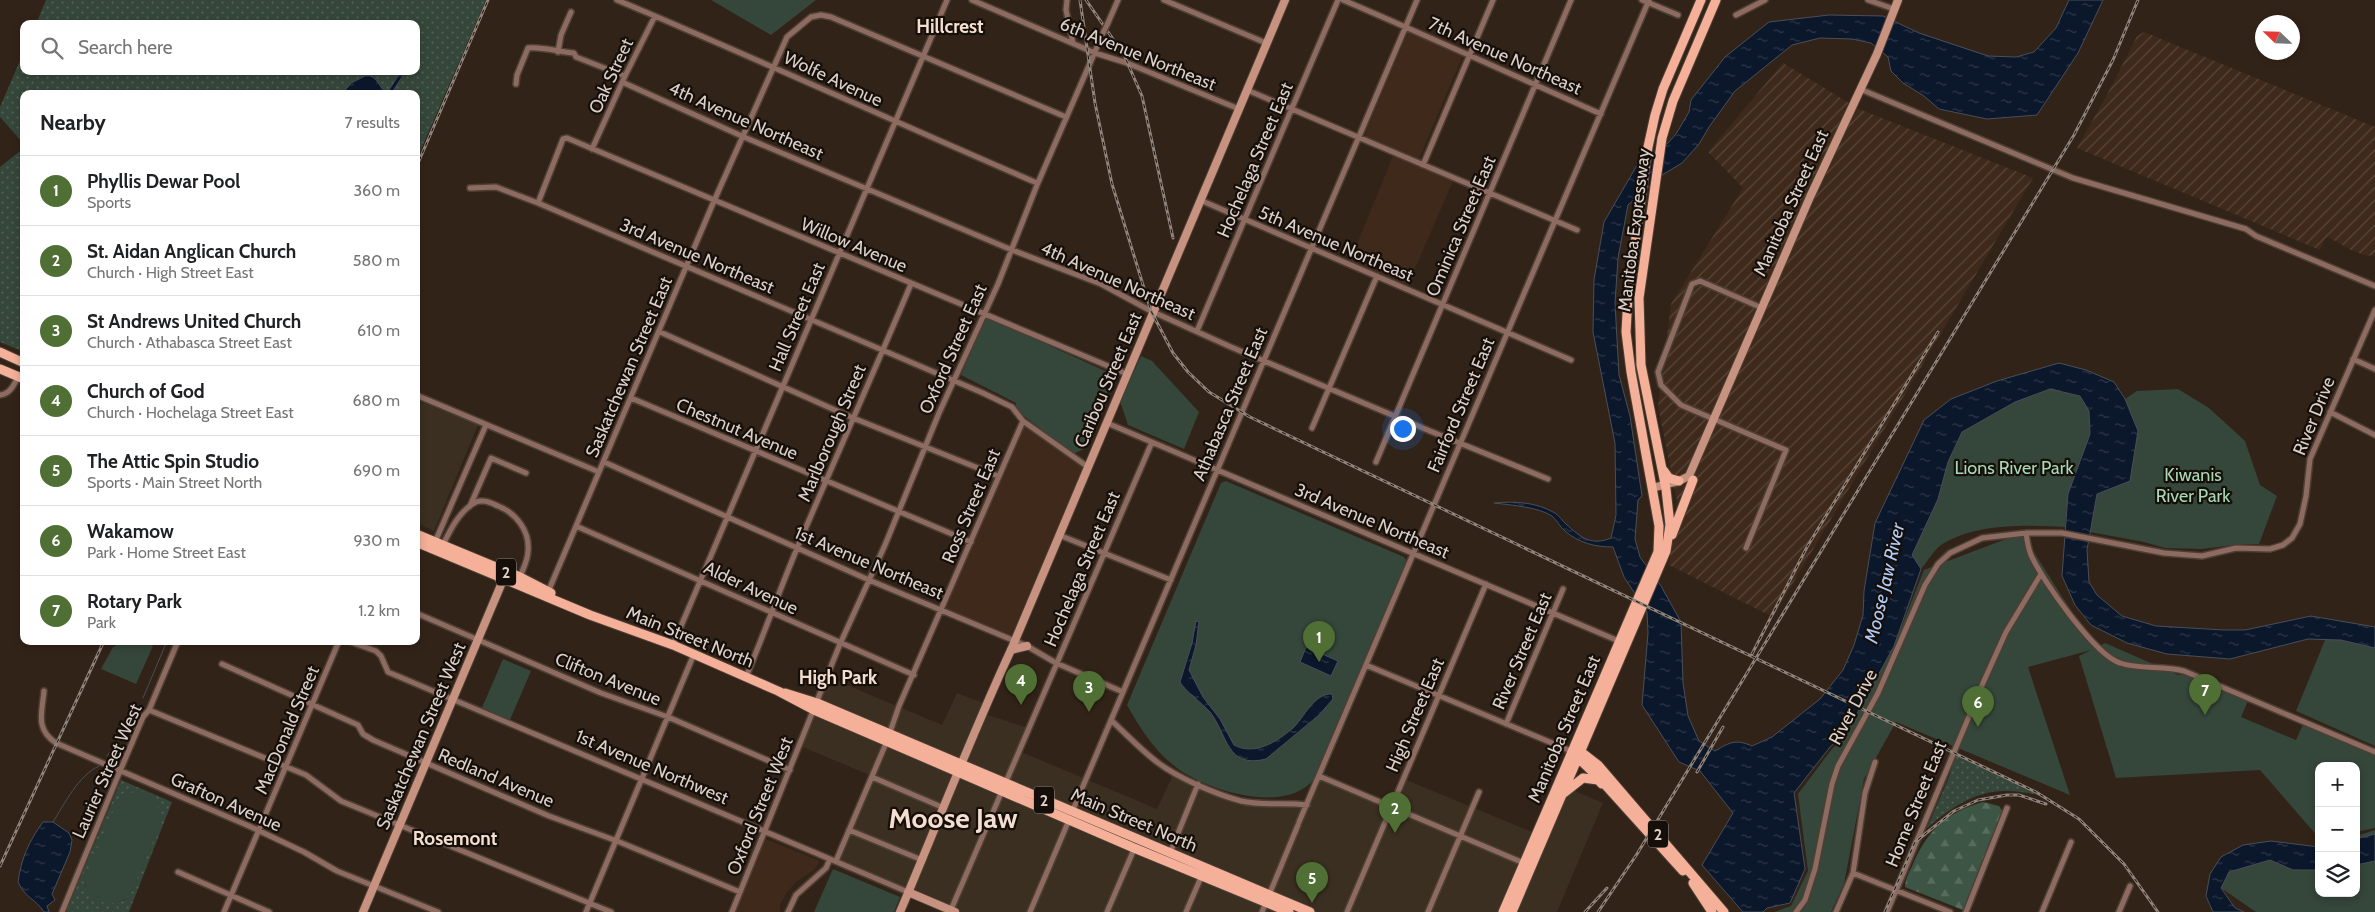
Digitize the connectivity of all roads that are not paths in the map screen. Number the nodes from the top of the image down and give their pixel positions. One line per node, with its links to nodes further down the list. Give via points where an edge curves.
1 (617, 0): 24 (street, Wolfe Avenue)
2 (947, 0): 31 (street, Hall Street East)
3 (972, 0): 26 (street, 6th Avenue Northeast)
4 (1067, 0): 26 (street)
5 (1118, 0): 29 (street, Oxford Street East, bridge)
6 (1164, 0): 27 (street)
7 (1285, 0): 27 (street, Caribou Street East)
8 (1338, 0): 40 (street, Hochelaga Street East)
9 (1344, 0): 25 (street, 7th Avenue Northeast)
10 (1417, 0): 25 (street, Athabasca Street East)
11 (1493, 0): 30 (street)
12 (1571, 0): 36 (street, Ominica Street East)
13 (1642, 0): 19 (street)
14 (1702, 0): 117 (main road, Manitoba Expressway, via 1663,89 1648,147 1628,296 1626,332)
15 (1716, 0): 108 (main road, Manitoba Expressway, via 1676,93 1662,138 1639,298 1641,365)
16 (1765, 0): 23 (street)
17 (1868, 0): 21 (street)
18 (1898, 0): 21 (street, Manitoba Street East)
19 (1649, 1): 22 (street); 41 (street, Fairford Street East)
20 (571, 12): 28 (street)
21 (1893, 12): 37 (street, Manitoba Street East)
22 (1678, 15)
23 (1736, 15)
24 (655, 16): 32 (street, Wolfe Avenue); 33 (street, Oak Street)
25 (1405, 26): 30 (street, 7th Avenue Northeast); 45 (street, Athabasca Street East)
26 (1073, 43): 29 (street, 6th Avenue Northeast)
27 (1266, 43): 38 (street, Caribou Street East)
28 (558, 52): 33 (street, via 574,53 576,57); 35 (street, via 528,48)
29 (1095, 53): 39 (street, 6th Avenue Northeast); 42 (street, Oxford Street East)
30 (1470, 54): 36 (street, 7th Avenue Northeast); 47 (street)
31 (923, 56): 32 (street, Saskatchewan Street East, via 821,15 811,17 787,38); 42 (street); 43 (street, Hall Street East)
32 (774, 66): 43 (street, Wolfe Avenue); 44 (street, Saskatchewan Street East)
33 (625, 76): 34 (street, Oak Street)
34 (622, 82): 44 (street, 4th Avenue Northeast); 46 (street, Oak Street)
35 (516, 84)
36 (1535, 85): 41 (street, 7th Avenue Northeast); 51 (street, Ominica Street East)
37 (1860, 89): 64 (street, via 2073,178 2246,229); 66 (street, Manitoba Street East)
38 (1246, 90): 39 (street, Caribou Street East); 40 (street)
39 (1239, 109): 52 (street, Caribou Street East)
40 (1291, 109): 45 (street); 55 (street, Hochelaga Street East)
41 (1600, 114): 56 (street, Fairford Street East)
42 (1066, 117): 48 (street, Oxford Street East)
43 (894, 122): 48 (street, Wolfe Avenue); 50 (street, Hall Street East)
44 (744, 137): 50 (street, 4th Avenue Northeast); 53 (street, Saskatchewan Street East)
45 (1358, 138): 47 (street); 58 (street, Athabasca Street East)
46 (592, 149): 53 (street, Willow Avenue); 54 (street, Willow Avenue, via 564,139)
47 (1424, 165): 51 (street)
48 (1038, 183): 59 (street, Oxford Street East)
49 (470, 188): 54 (street, 3rd Avenue Northeast, via 496,187)
50 (867, 188): 59 (street, 4th Avenue Northeast); 60 (street, Hall Street East)
51 (1490, 193): 56 (street); 65 (street, Ominica Street East)
52 (1200, 200): 55 (street, 5th Avenue Northeast); 68 (street, Caribou Street East)
53 (714, 201): 60 (street, Willow Avenue); 61 (street, Saskatchewan Street East)
54 (538, 203): 61 (street, 3rd Avenue Northeast)
55 (1245, 220): 58 (street, 5th Avenue Northeast); 71 (street, Hochelaga Street East)
56 (1554, 220): 57 (street); 73 (street, Fairford Street East)
57 (1577, 230)
58 (1311, 248): 62 (street, 5th Avenue Northeast); 77 (street, Athabasca Street East)
59 (1012, 250): 68 (street, 4th Avenue Northeast, via 1101,284); 69 (street, Oxford Street East)
60 (839, 253): 63 (street, Willow Avenue); 70 (street, Hall Street East)
61 (687, 267): 70 (street, 3rd Avenue Northeast); 72 (street, Saskatchewan Street East)
62 (1377, 276): 65 (street, 5th Avenue Northeast); 87 (street)
63 (911, 284): 69 (street, Willow Avenue); 74 (street, Marlborough Street)
64 (2375, 286)
65 (1443, 304): 73 (street, 5th Avenue Northeast); 92 (street, Ominica Street East)
66 (1762, 308): 94 (street, Manitoba Street East); 94 (street, via 1696,281 1680,311 1658,372 1661,385 1681,405)
67 (2375, 310): 76 (street, River Drive)
68 (1153, 312): 71 (street, 4th Avenue Northeast); 82 (street, Caribou Street East)
69 (985, 313): 82 (street, Willow Avenue); 85 (street, Oxford Street East)
70 (811, 319): 74 (street, 3rd Avenue Northeast); 86 (street, Hall Street East)
71 (1197, 331): 77 (street, 4th Avenue Northeast)
72 (660, 332): 86 (street); 90 (street, Saskatchewan Street East)
73 (1506, 332): 78 (street, 5th Avenue Northeast); 101 (street, Fairford Street East)
74 (883, 350): 85 (street, 3rd Avenue Northeast); 93 (street, Marlborough Street)
75 (0, 352): 79 (main road)
76 (2353, 359): 81 (street); 91 (street, River Drive)
77 (1264, 360): 87 (street, 4th Avenue Northeast); 107 (street, Athabasca Street East)
78 (1571, 360)
79 (20, 361)
80 (0, 369): 83 (main road)
81 (2375, 369)
82 (1127, 374): 96 (street, Caribou Street East)
83 (20, 378)
84 (20, 379): 88 (street)
85 (955, 381): 95 (street, 3rd Avenue Northeast, via 1012,407); 102 (street, Oxford Street East)
86 (782, 386): 93 (street); 103 (street, Hall Street East)
87 (1329, 388): 92 (street, 4th Avenue Northeast); 98 (street)
88 (0, 395)
89 (420, 397): 97 (street)
90 (631, 398): 103 (street, Chestnut Avenue); 104 (street, Saskatchewan Street East)
91 (2330, 412): 99 (street); 122 (street, River Drive, via 2310,459 2300,524 2292,538 2283,545 2270,549 2236,548 2202,556 2164,554 2065,534)
92 (1395, 416): 101 (street, 4th Avenue Northeast); 105 (street, Ominica Street East)
93 (853, 418): 102 (street); 115 (street, Marlborough Street)
94 (1716, 420): 113 (street, Manitoba Street East); 114 (street, Manitoba Street East, via 1711,423 1689,476); 129 (street, via 1786,450)
95 (1023, 421): 106 (street, 3rd Avenue Northeast); 111 (street, Ross Street East)
96 (1106, 423): 100 (street, 3rd Avenue Northeast); 106 (street, Caribou Street East)
97 (486, 425): 109 (street); 126 (street)
98 (1312, 428)
99 (2375, 435)
100 (1152, 442): 107 (street, 3rd Avenue Northeast); 132 (street, Hochelaga Street East)
101 (1460, 443): 112 (street, 4th Avenue Northeast); 131 (street, Fairford Street East)
102 (924, 447): 111 (street); 119 (street, Oxford Street East)
103 (754, 451): 115 (street, Chestnut Avenue); 120 (street, Hall Street East)
104 (604, 462): 109 (street, Saskatchewan Street East); 120 (street, 1st Avenue Northeast)
105 (1376, 462)
106 (1088, 467): 123 (street, Caribou Street East)
107 (1217, 470): 131 (street, 3rd Avenue Northeast); 139 (street, Athabasca Street East)
108 (1664, 471): 114 (main road, via 1669,478); 116 (main road, Manitoba Expressway)
109 (600, 472): 121 (street, Saskatchewan Street East)
110 (526, 473): 118 (street, via 491,458)
111 (998, 476): 125 (street, Ross Street East)
112 (1548, 479)
113 (1693, 480): 116 (street, via 1684,486); 130 (main road)
114 (1679, 481): 116 (street)
115 (826, 482): 119 (street, Chestnut Avenue); 128 (street, Marlborough Street)
116 (1666, 487): 117 (street); 130 (main road, Manitoba Expressway, via 1670,525)
117 (1652, 488): 133 (main road, Manitoba Expressway, via 1659,526)
118 (469, 508): 126 (street); 136 (street, via 476,502 486,501 510,510 518,518 529,550)
119 (896, 512): 125 (street, Chestnut Avenue); 138 (street, Oxford Street East)
120 (727, 517): 128 (street, 1st Avenue Northeast); 137 (street, Hall Street East)
121 (576, 526): 137 (street, Alder Avenue); 142 (street, Saskatchewan Street East)
122 (2026, 533): 134 (street, via 2031,554); 242 (street, River Drive, via 1982,538 1950,553 1938,564 1925,585 1878,693 1838,766 1815,869 1806,900)
123 (1060, 535): 132 (street); 154 (street, Caribou Street East)
124 (420, 536): 126 (main road, Main Street North / 2)
125 (971, 542): 143 (street, Ross Street East)
126 (439, 543): 135 (main road, Main Street North / 2)
127 (420, 544): 135 (main road, Main Street North / 2)
128 (798, 548): 138 (street, 1st Avenue Northeast); 144 (street, Marlborough Street)
129 (1746, 548)
130 (1666, 551): 133 (main road, Manitoba Expressway)
131 (1413, 553): 140 (street, 3rd Avenue Northeast); 159 (street, Fairford Street East)
132 (1104, 554): 139 (street); 157 (street, Hochelaga Street East)
133 (1659, 560): 148 (main road, Manitoba Street East)
134 (2041, 574): 174 (street, via 2084,632 2119,663 2170,666); 213 (street, Home Street East, via 2006,632)
135 (505, 576): 136 (main road, Main Street North / 2); 142 (main road, Main Street North / 2); 147 (street, Saskatchewan Street West)
136 (520, 577): 142 (main road, Main Street North / 2)
137 (701, 579): 144 (street, Alder Avenue); 153 (street, Hall Street East)
138 (869, 580): 143 (street, 1st Avenue Northeast); 149 (street, Oxford Street East)
139 (1170, 580): 163 (street, Athabasca Street East)
140 (1486, 584): 145 (street, 3rd Avenue Northeast); 164 (street, High Street East)
141 (1563, 589): 145 (street, River Street East)
142 (547, 594): 153 (main road, Main Street North / 2, via 590,615)
143 (942, 609): 154 (street, 1st Avenue Northeast); 160 (street, Ross Street East)
144 (770, 613): 149 (street, Alder Avenue); 161 (street, Marlborough Street)
145 (1553, 613): 148 (street, 3rd Avenue Northeast); 171 (street, River Street East)
146 (420, 615): 147 (street, Clifton Avenue)
147 (478, 640): 165 (street, Saskatchewan Street West); 169 (street, Clifton Avenue, via 601,693)
148 (1623, 642): 172 (main road, Manitoba Street East); 175 (main road, Manitoba Street East)
149 (840, 644): 160 (street, Alder Avenue); 167 (street, Oxford Street East)
150 (176, 645): 168 (street, Laurier Street West)
151 (337, 645): 166 (street, MacDonald Street)
152 (359, 645): 165 (street, 1st Avenue Northwest, via 376,651 388,672)
153 (673, 645): 156 (main road, Main Street North / 2)
154 (1012, 646): 155 (street); 180 (street, Caribou Street East, via 981,713)
155 (1027, 646): 157 (street)
156 (694, 654): 161 (main road, Main Street North / 2); 169 (street)
157 (1056, 663): 163 (street); 187 (street, Hochelaga Street East)
158 (222, 664): 166 (street, Redland Avenue)
159 (1366, 665): 164 (street); 184 (street, Fairford Street East)
160 (914, 675): 173 (street, Ross Street East)
161 (746, 677): 167 (main road, Main Street North / 2, via 798,696)
162 (44, 691): 181 (street, Grafton Avenue, via 41,725 47,737)
163 (1123, 692): 170 (street, Athabasca Street East)
164 (1438, 695): 171 (street); 192 (street, High Street East)
165 (453, 699): 178 (street, Saskatchewan Street West); 185 (street, 1st Avenue Northwest)
166 (313, 704): 178 (street, Redland Avenue, via 358,725 363,734 373,740); 179 (street, MacDonald Street)
167 (815, 707): 173 (main road, Main Street North / 2); 182 (street, Oxford Street West)
168 (149, 710): 179 (street); 181 (street, Laurier Street West)
169 (668, 717): 182 (street, Clifton Avenue); 185 (street)
170 (1111, 720): 186 (street, via 1156,761); 195 (street, Athabasca Street East)
171 (1506, 724): 175 (street)
172 (1589, 732): 175 (main road, Manitoba Street East); 176 (main road)
173 (888, 738): 180 (main road, Main Street North / 2); 183 (street, Ross Street East)
174 (2375, 752)
175 (1576, 753): 176 (main road, 2); 188 (main road, 2); 190 (main road, Manitoba Street East / 2); 207 (main road, Manitoba Street East / 2)
176 (1590, 759): 241 (main road, 2)
177 (1875, 762): 210 (street, via 1865,793)
178 (426, 763): 196 (street, Saskatchewan Street West); 201 (street, Redland Avenue)
179 (286, 766): 196 (street, via 306,775 341,801); 198 (street, MacDonald Street)
180 (961, 769): 187 (main road, Main Street North / 2); 193 (street, Caribou Street East)
181 (120, 770): 198 (street, Grafton Avenue); 220 (street, Laurier Street West)
182 (790, 770): 199 (street, Oxford Street West)
183 (872, 776): 193 (street); 197 (street, Ross Street East)
184 (1319, 776): 191 (street, Fairford Street East); 192 (street)
185 (642, 780): 199 (street, 1st Avenue Northwest); 201 (street)
186 (1198, 784): 191 (street, via 1243,801); 204 (street)
187 (1003, 786): 195 (main road, Main Street North / 2); 219 (street, Hochelaga Street East)
188 (1608, 788): 190 (main road, 2, via 1598,780 1584,778); 240 (main road, 2, via 1690,879)
189 (1479, 792): 200 (street)
190 (1560, 797): 207 (main road, Manitoba Street East / 2)
191 (1307, 805): 217 (street, Fairford Street East)
192 (1392, 807): 200 (street); 236 (street, High Street East)
193 (944, 808): 206 (street, Caribou Street East)
194 (2007, 808): 246 (street)
195 (1071, 815): 203 (main road, Main Street North / 2); 230 (street, Athabasca Street East)
196 (399, 826): 211 (street, Saskatchewan Street West); 218 (street)
197 (849, 830): 205 (street, Ross Street East); 206 (street)
198 (258, 832): 211 (street, Grafton Avenue, via 337,871); 216 (street, MacDonald Street)
199 (766, 832): 205 (street, 1st Avenue Northwest); 214 (street, Oxford Street West)
200 (1460, 836): 207 (street); 237 (street)
201 (616, 841): 214 (street, Redland Avenue); 218 (street)
202 (2071, 842): 247 (street)
203 (1136, 844): 204 (main road, Main Street North / 2); 231 (street)
204 (1168, 857): 209 (main road, Main Street North / 2)
205 (833, 860): 215 (street, 1st Avenue Northwest); 228 (street, Ross Street East, via 796,895)
206 (922, 860): 215 (street, Caribou Street East)
207 (1528, 865): 238 (main road, Manitoba Street East / 2); 239 (main road, Manitoba Street East)
208 (178, 872): 216 (street)
209 (1203, 872): 217 (main road, Main Street North / 2); 232 (street)
210 (1853, 873): 213 (street); 243 (street)
211 (374, 885): 223 (street, Saskatchewan Street West); 224 (street, Grafton Avenue)
212 (2130, 886): 248 (street)
213 (1895, 890): 244 (street, Home Street East); 245 (street)
214 (740, 892): 227 (street, Oxford Street West)
215 (908, 892): 219 (street, 1st Avenue Northwest); 229 (street, Caribou Street East)
216 (231, 896): 221 (street, MacDonald Street); 222 (street)
217 (1267, 898): 233 (street, Fairford Street East); 234 (main road, Main Street North / 2); 235 (main road, Main Street North / 2)
218 (590, 903): 225 (street); 226 (street)
219 (952, 911)
220 (62, 912)
221 (224, 912)
222 (269, 912)
223 (362, 912)
224 (438, 912)
225 (586, 912)
226 (611, 912)
227 (732, 912)
228 (788, 912)
229 (900, 912)
230 (1030, 912)
231 (1107, 912)
232 (1186, 912)
233 (1262, 912)
234 (1289, 912)
235 (1310, 912)
236 (1348, 912)
237 (1428, 912)
238 (1503, 912)
239 (1512, 912)
240 (1712, 912)
241 (1724, 912)
242 (1796, 912)
243 (1836, 912)
244 (1887, 912)
245 (1950, 912)
246 (1966, 912)
247 (2042, 912)
248 (2119, 912)

